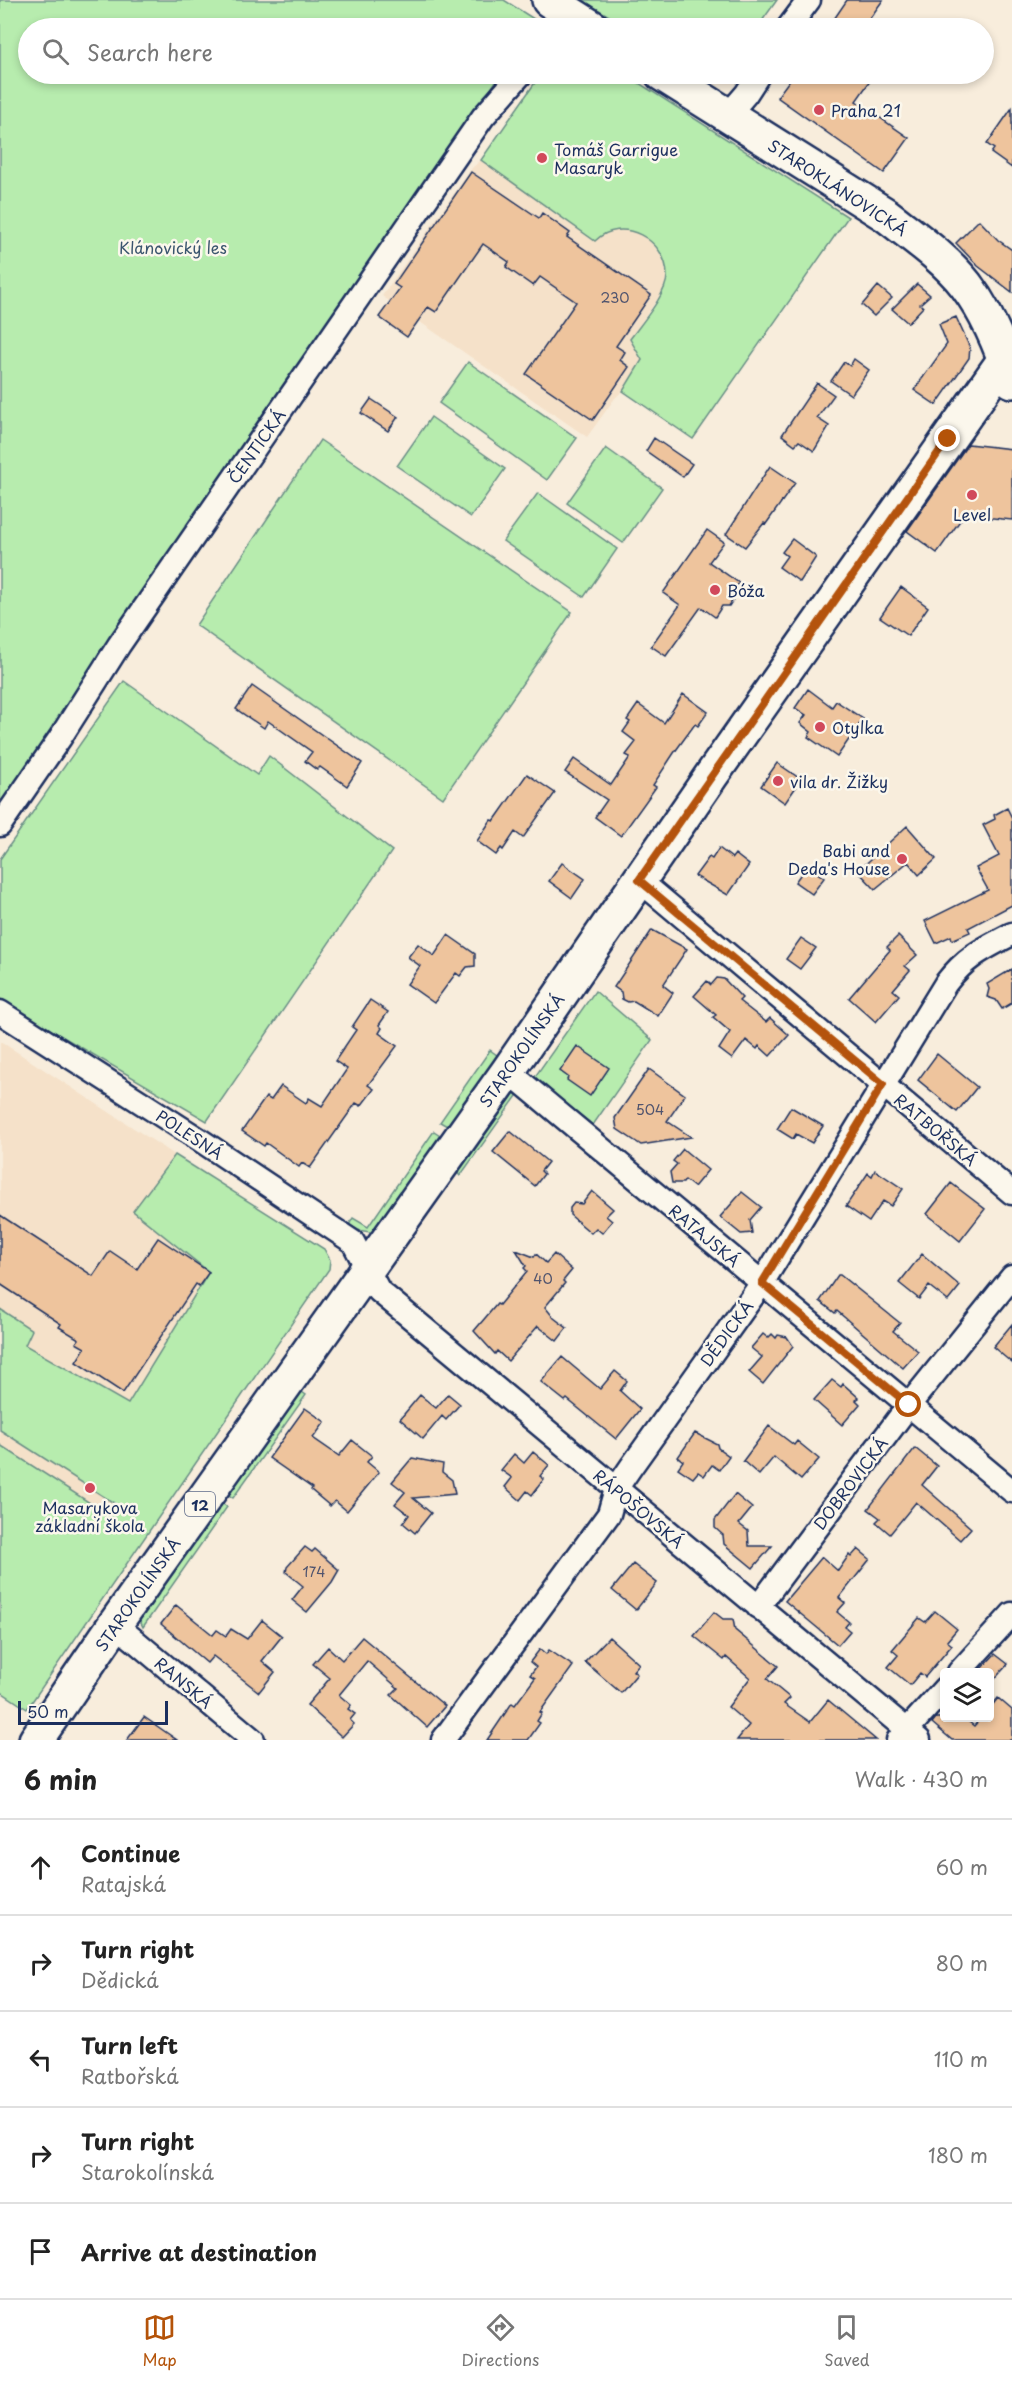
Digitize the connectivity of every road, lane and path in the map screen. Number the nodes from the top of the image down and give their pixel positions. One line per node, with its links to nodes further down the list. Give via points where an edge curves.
1 (809, 0): 2 (street)
2 (796, 18)
3 (513, 84): 8 (street, ČENTICKÁ, via 474,132 126,635)
4 (677, 84): 6 (main road, STAROKLÁNOVICKÁ)
5 (752, 84): 6 (street)
6 (727, 116): 7 (main road, STAROKLÁNOVICKÁ, via 886,215 921,242 966,286)
7 (1010, 363): 9 (main road, STAROKOLÍNSKÁ / 12)
8 (0, 825)
9 (639, 880): 12 (main road, STAROKOLÍNSKÁ / 12); 13 (street, RATBOŘSKÁ)
10 (1012, 934): 13 (street, DĚDICKÁ, via 960,964)
11 (0, 1012): 15 (street, POLESNÁ, via 353,1242)
12 (507, 1071): 15 (main road, STAROKOLÍNSKÁ / 12); 17 (street, RATAJSKÁ)
13 (883, 1084): 14 (street, RATBOŘSKÁ); 17 (street, DĚDICKÁ)
14 (1012, 1193)
15 (366, 1269): 19 (street, RÁPOŠOVSKÁ, via 379,1291); 23 (main road, STAROKOLÍNSKÁ / 12)
16 (1012, 1277): 18 (street, DOBROVICKÁ)
17 (762, 1283): 18 (street, RATAJSKÁ); 19 (street, DĚDICKÁ)
18 (909, 1405): 20 (street, RATAJSKÁ); 21 (street, DOBROVICKÁ)
19 (616, 1490): 21 (street, RÁPOŠOVSKÁ); 29 (street, DĚDICKÁ, via 609,1514)
20 (1012, 1491)
21 (758, 1607): 26 (street, RÁPOŠOVSKÁ)
22 (1012, 1614): 24 (street)
23 (115, 1624): 27 (main road, STAROKOLÍNSKÁ / 12); 28 (street, RANSKÁ)
24 (963, 1668)
25 (940, 1695): 26 (street)
26 (908, 1737)
27 (36, 1740)
28 (253, 1740)
29 (443, 1740)

